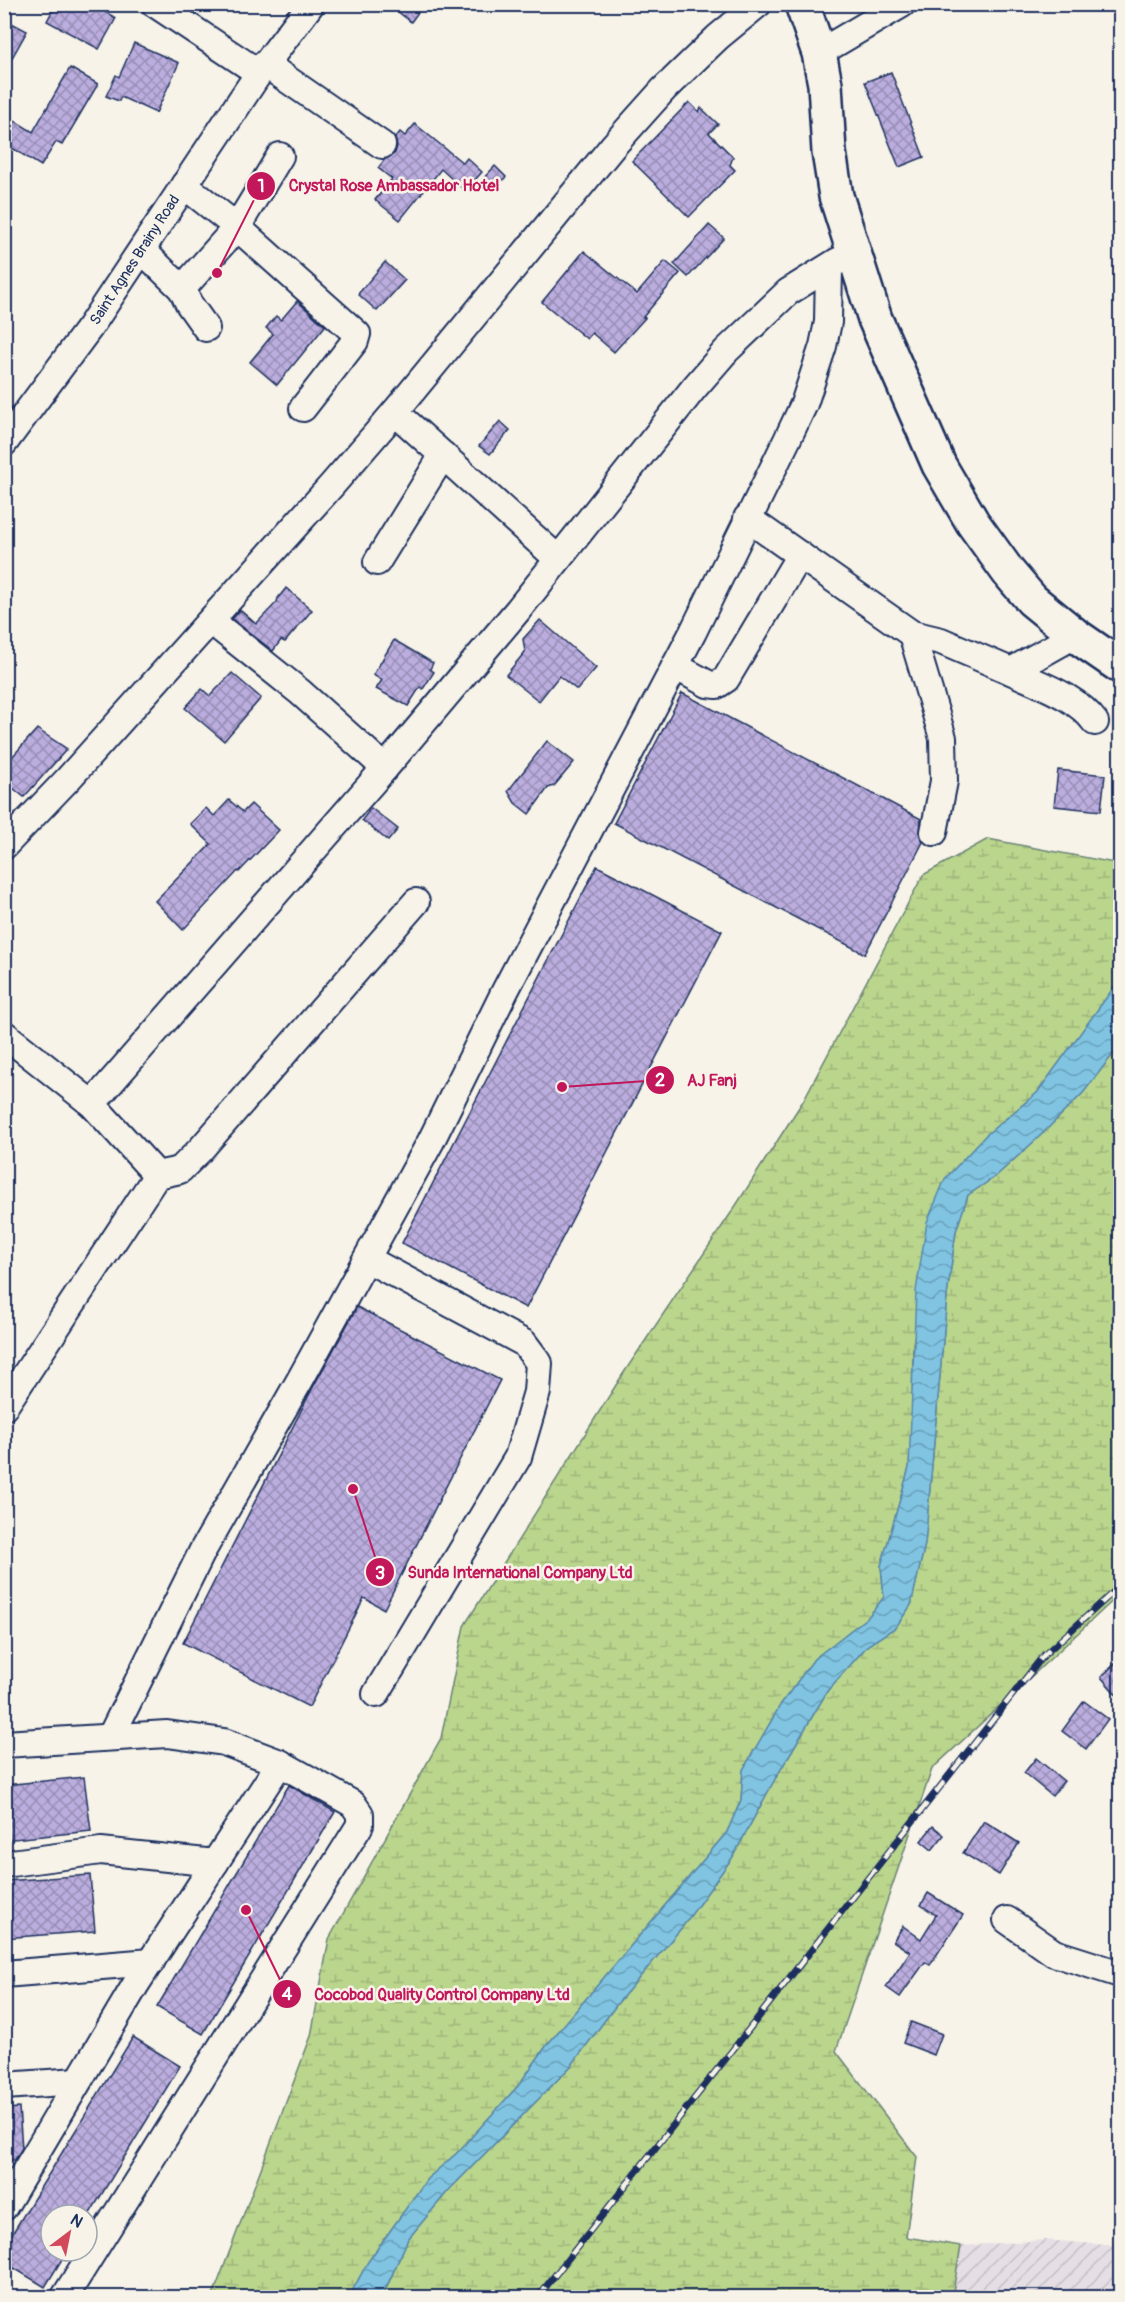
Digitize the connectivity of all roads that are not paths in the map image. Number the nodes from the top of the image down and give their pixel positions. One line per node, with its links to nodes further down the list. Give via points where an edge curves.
1 (155, 4): 7 (street)
2 (311, 4): 7 (street, Saint Agnes Brainy Road)
3 (758, 4): 17 (street, via 664,89 606,154)
4 (802, 4): 6 (main road)
5 (902, 4): 6 (street)
6 (819, 53): 13 (main road)
7 (262, 68): 8 (street); 10 (street, Saint Agnes Brainy Road)
8 (382, 145)
9 (280, 156): 11 (street)
10 (184, 185): 11 (street); 12 (street, Saint Agnes Brainy Road)
11 (237, 226): 14 (street); 16 (street, via 357,334)
12 (142, 249): 14 (street); 18 (street, Saint Agnes Brainy Road)
13 (841, 259): 20 (street, via 823,346 804,404); 22 (street, via 788,292 726,351); 26 (main road, via 875,319 939,465 973,524 1032,600)
14 (183, 289): 15 (street)
15 (206, 328)
16 (303, 408)
17 (395, 412): 19 (street); 24 (street)
18 (4, 443)
19 (443, 455): 22 (street); 23 (street)
20 (747, 518): 21 (street); 27 (street)
21 (800, 555): 25 (street); 27 (street, via 726,679 717,685 708,684)
22 (558, 559): 31 (street)
23 (377, 562)
24 (211, 621): 31 (street, via 300,692); 33 (street)
25 (912, 634): 29 (street, via 941,641); 32 (street, via 943,738 944,781)
26 (1075, 635): 28 (main road); 29 (street)
27 (675, 666): 38 (street)
28 (1120, 666)
29 (1011, 672): 30 (street, via 1072,701)
30 (1095, 722)
31 (385, 768): 36 (street)
32 (934, 832)
33 (4, 846)
34 (416, 902): 37 (street, via 200,1150 180,1170)
35 (4, 1034): 36 (street)
36 (92, 1104): 37 (street)
37 (157, 1175): 39 (street)
38 (367, 1259): 40 (street, via 524,1343 539,1362 537,1392 518,1457); 41 (street, via 203,1550)
39 (4, 1407)
40 (375, 1694)
41 (111, 1736): 42 (street); 43 (street, via 167,1734 224,1742)
42 (4, 1744)
43 (280, 1762): 44 (street); 53 (street, via 353,1804 360,1814 360,1825)
44 (215, 1863): 45 (street, via 101,1851); 47 (street)
45 (4, 1864)
46 (1007, 1920): 49 (street, via 1054,1953)
47 (151, 1962): 48 (street); 50 (street)
48 (4, 1974)
49 (1120, 1974)
50 (78, 2081): 51 (street); 52 (street)
51 (4, 2085)
52 (4, 2207)
53 (64, 2298)

